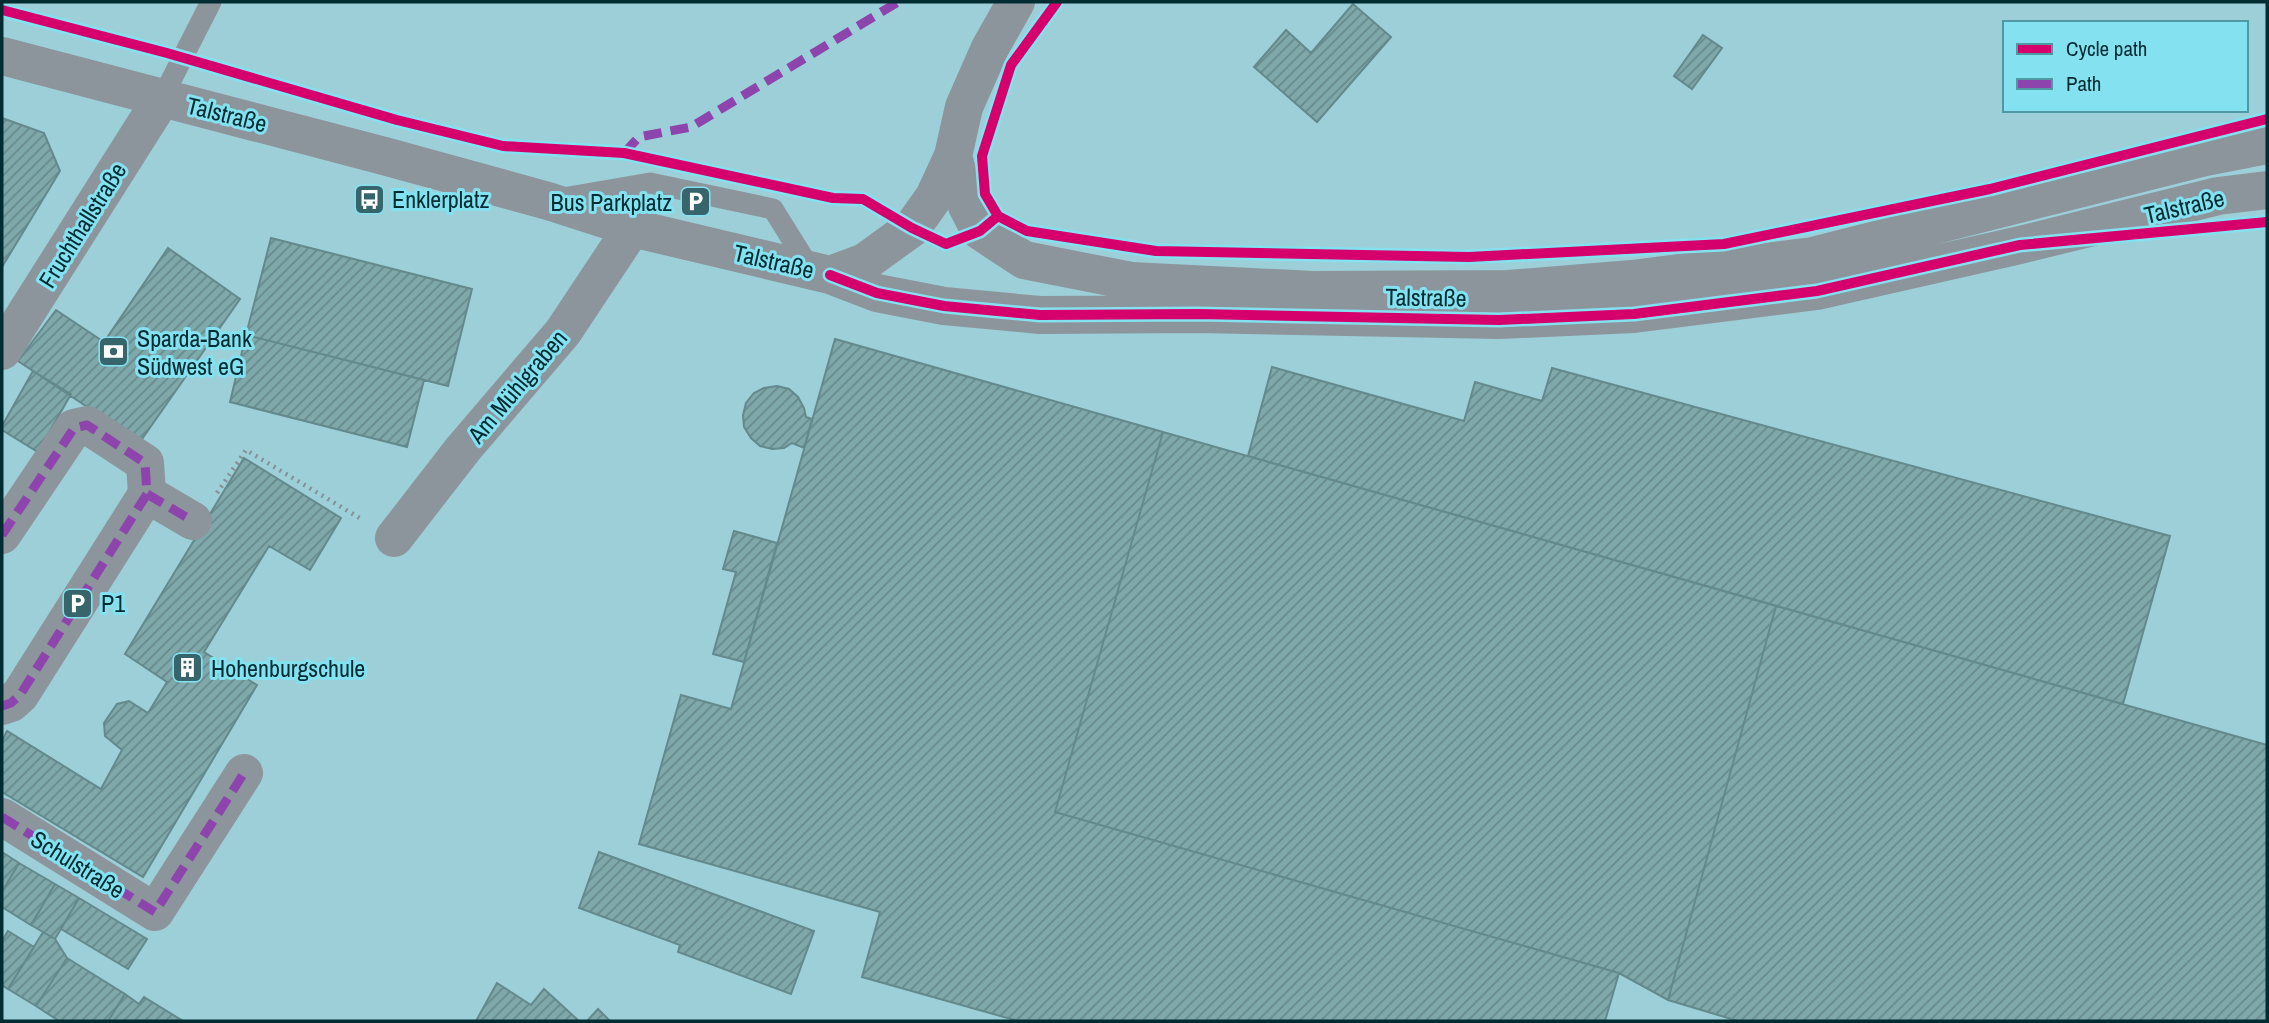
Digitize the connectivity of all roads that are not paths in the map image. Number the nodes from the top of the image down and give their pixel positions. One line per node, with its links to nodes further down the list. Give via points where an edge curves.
1 (211, 2): 4 (lane)
2 (1016, 2): 6 (street, via 964,107)
3 (2, 56): 4 (street, Talstraße)
4 (162, 98): 8 (street, Talstraße); 11 (street, Fruchthallstraße)
5 (2267, 145): 6 (street, Talstraße, via 1813,256 1508,289 1313,290 1131,281 1024,260 980,231 967,206)
6 (953, 156): 10 (street, via 934,197 912,228 865,262)
7 (2267, 190): 10 (street, Talstraße, via 2218,196 1817,291 1634,314 1499,320 1040,315 944,306 877,293)
8 (548, 201): 9 (street, Talstraße); 10 (lane, via 650,183 773,209)
9 (632, 228): 10 (street, Talstraße); 15 (street, Am Mühlgraben, via 563,332)
10 (820, 272)
11 (2, 351)
12 (147, 494): 13 (street); 14 (street, via 145,463 87,425 74,428); 16 (street, via 20,695)
13 (193, 521)
14 (2, 536)
15 (394, 538)
16 (2, 706)
17 (244, 773): 18 (street, Schulstraße, via 155,912)
18 (2, 817)

